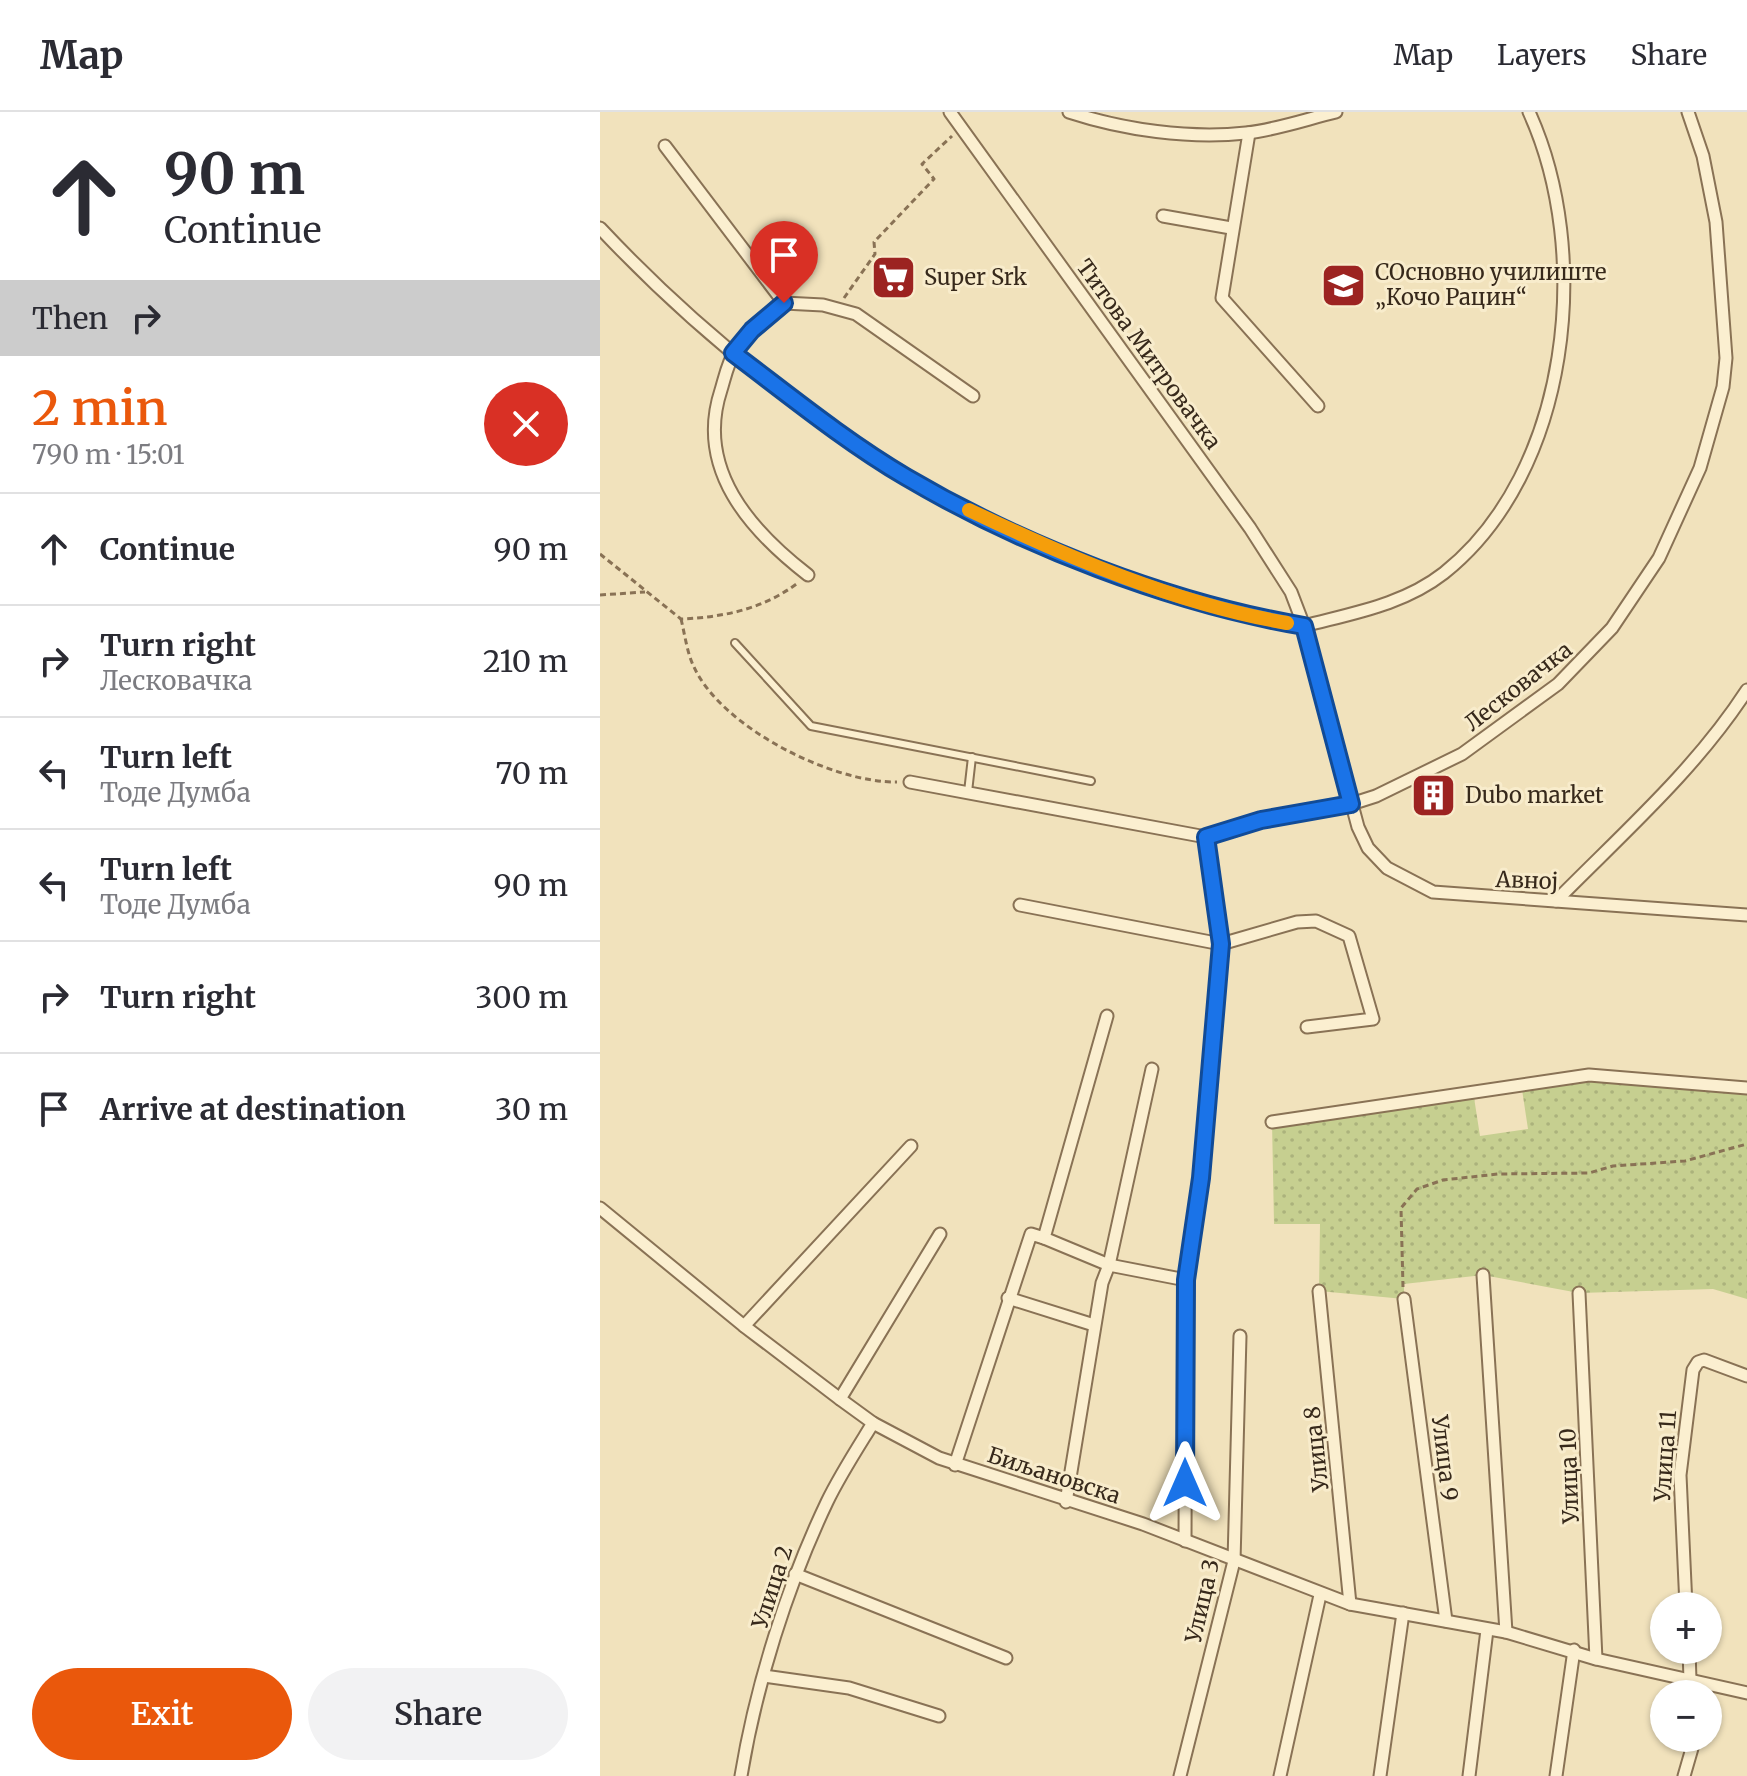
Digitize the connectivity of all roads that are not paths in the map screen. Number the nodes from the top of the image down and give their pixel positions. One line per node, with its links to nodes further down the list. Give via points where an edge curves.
1 (950, 112): 7 (street, Титова Митровачка)
2 (958, 112): 7 (street)
3 (1069, 112): 8 (street, via 1132,127)
4 (1336, 112): 8 (street)
5 (1529, 112): 18 (street, via 1558,209 1565,314 1558,361 1534,445 1489,525 1442,575 1394,602)
6 (1688, 112): 25 (street, Лесковачка, via 1716,222 1726,358 1713,431 1684,507 1637,594 1584,661 1462,754)
7 (962, 127): 18 (street, Титова Митровачка, via 1250,528 1291,592)
8 (1249, 133): 12 (street)
9 (665, 146): 13 (street)
10 (1163, 216): 12 (street)
11 (600, 228): 14 (street)
12 (1231, 228): 16 (street, via 1222,298)
13 (784, 303): 14 (street); 15 (street, via 856,314)
14 (733, 353): 17 (street, via 714,421 718,463 753,528); 18 (street, via 906,477 993,522 1222,609)
15 (973, 396)
16 (1318, 406)
17 (808, 575)
18 (1304, 626): 25 (street, Титова Митровачка)
19 (735, 643): 21 (lane, via 811,726)
20 (1747, 690): 27 (street, via 1671,788)
21 (972, 757): 22 (lane); 24 (lane)
22 (1091, 781)
23 (910, 782): 24 (street, Лесковачка)
24 (968, 792): 26 (street, Лесковачка)
25 (1351, 804): 26 (street, Лесковачка, via 1261,820); 27 (street, Авној, via 1368,848 1406,881 1445,894)
26 (1206, 837): 30 (street)
27 (1556, 901): 29 (street, Авној)
28 (1020, 905): 30 (street)
29 (1747, 915)
30 (1221, 944): 32 (street, via 1297,922 1316,921 1349,936 1373,1019); 42 (street, via 1201,1178)
31 (1107, 1016): 39 (street)
32 (1307, 1027)
33 (1152, 1069): 40 (street)
34 (1747, 1088): 35 (street, via 1589,1075)
35 (1272, 1122)
36 (911, 1146): 48 (street)
37 (600, 1208): 48 (street, Биљановска)
38 (940, 1234): 51 (street)
39 (1044, 1238): 40 (street); 45 (street, via 1031,1234)
40 (1109, 1265): 42 (street); 47 (street)
41 (1483, 1275): 64 (street)
42 (1186, 1280): 55 (street)
43 (1319, 1291): 60 (street, Улица 8)
44 (1579, 1293): 67 (street, Улица 10)
45 (1008, 1298): 47 (street); 53 (street)
46 (1404, 1299): 62 (street, Улица 9)
47 (1094, 1325): 54 (street)
48 (744, 1326): 51 (street, Биљановска)
49 (1240, 1336): 56 (street, Улица 3)
50 (1747, 1376): 58 (street, Улица 11, via 1704,1360 1693,1370 1680,1475)
51 (840, 1399): 52 (street, Биљановска)
52 (873, 1423): 53 (street, Биљановска); 57 (street, Улица 2, via 828,1499)
53 (955, 1465): 54 (street, Биљановска)
54 (1066, 1502): 55 (street, Биљановска)
55 (1185, 1541): 56 (street, Биљановска)
56 (1234, 1561): 59 (street, Биљановска); 76 (street, Улица 3)
57 (795, 1574): 66 (street); 69 (street, Улица 2)
58 (1685, 1592)
59 (1320, 1595): 60 (street, Биљановска); 77 (street)
60 (1350, 1604): 61 (street, Биљановска)
61 (1403, 1613): 62 (street, Биљановска); 78 (street)
62 (1446, 1621): 63 (street, Биљановска)
63 (1487, 1630): 64 (street, Биљановска); 79 (street)
64 (1506, 1632): 65 (street, Биљановска)
65 (1574, 1650): 67 (street, Биљановска); 80 (street)
66 (1006, 1658)
67 (1596, 1659): 70 (street, Биљановска)
68 (1689, 1664): 70 (street)
69 (764, 1676): 73 (street, via 849,1688); 75 (street, Улица 2)
70 (1690, 1680)
71 (1722, 1690): 72 (street, Биљановска)
72 (1747, 1693)
73 (939, 1716)
74 (1691, 1752): 81 (street)
75 (741, 1776)
76 (1180, 1776)
77 (1280, 1776)
78 (1380, 1776)
79 (1469, 1776)
80 (1556, 1776)
81 (1684, 1776)

